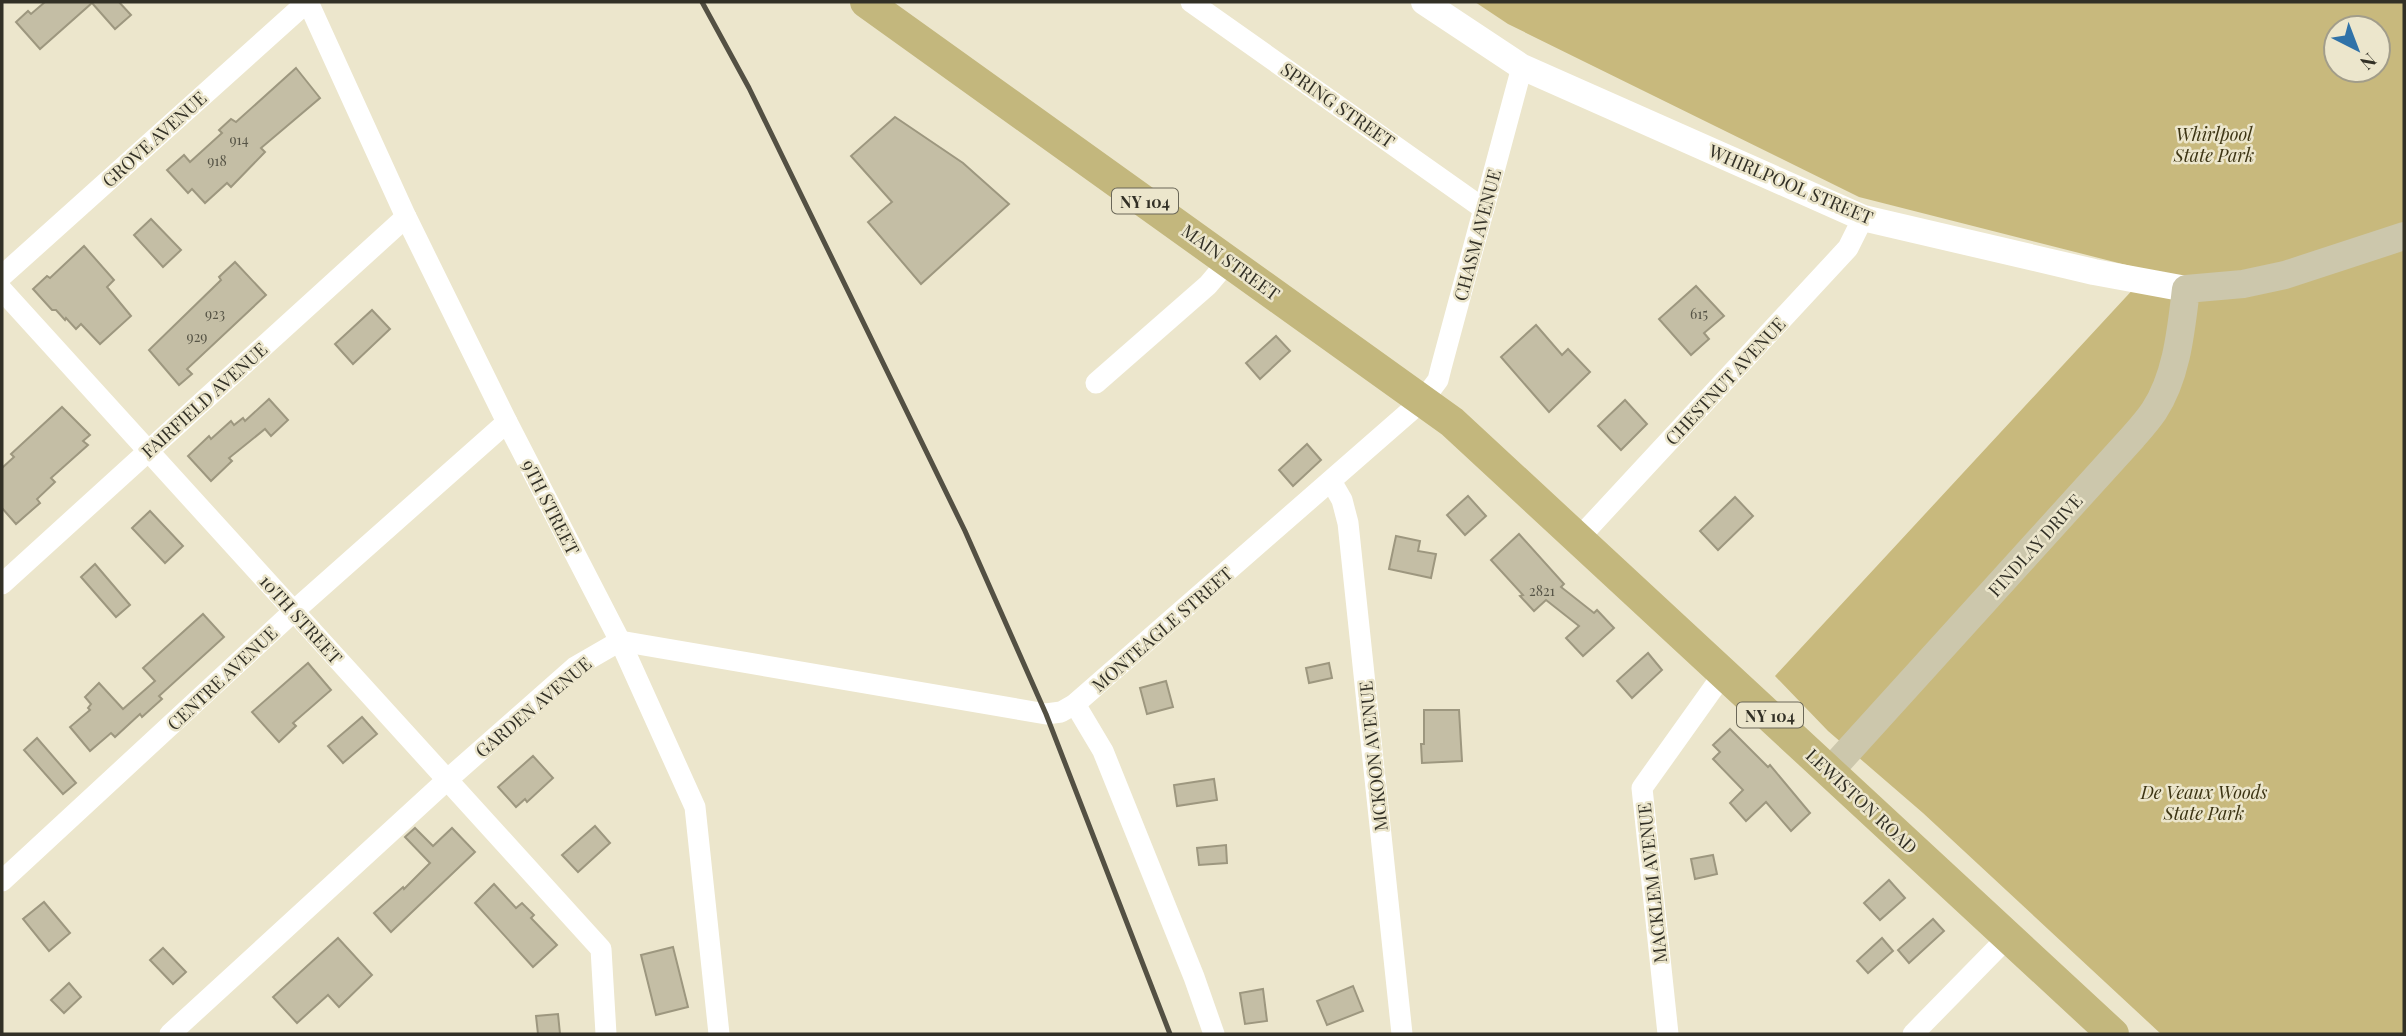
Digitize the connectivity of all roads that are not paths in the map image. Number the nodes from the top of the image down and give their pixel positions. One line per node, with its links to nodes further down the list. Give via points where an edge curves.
1 (307, 2): 7 (street, 9TH STREET); 11 (street, GROVE AVENUE)
2 (866, 2): 10 (main road, MAIN STREET / NY 104)
3 (1191, 2): 6 (street, SPRING STREET)
4 (1424, 2): 5 (street, WHIRLPOOL STREET)
5 (1522, 67): 6 (street, CHASM AVENUE); 8 (street, WHIRLPOOL STREET)
6 (1484, 209): 15 (street, CHASM AVENUE, via 1438,380)
7 (406, 217): 16 (street, 9TH STREET); 17 (street, FAIRFIELD AVENUE)
8 (1863, 218): 12 (street, WHIRLPOOL STREET); 19 (street, CHESTNUT AVENUE, via 1848,248)
9 (2404, 236): 12 (main road, via 2285,275)
10 (1229, 260): 14 (street, via 1208,285); 15 (main road, MAIN STREET / NY 104)
11 (2, 276)
12 (2186, 289): 25 (main road, FINDLAY DRIVE, via 2169,380 2154,411)
13 (2, 290): 17 (street, 10TH STREET)
14 (1096, 383)
15 (1423, 400): 18 (street, MONTEAGLE STREET); 19 (main road, LEWISTON ROAD / NY 104)
16 (507, 422): 21 (street, CENTRE AVENUE); 22 (street, 9TH STREET)
17 (148, 451): 20 (street, FAIRFIELD AVENUE); 21 (street, 10TH STREET)
18 (1331, 481): 24 (street, MONTEAGLE STREET); 33 (street, MCKOON AVENUE, via 1348,523)
19 (1579, 538): 23 (main road, LEWISTON ROAD / NY 104)
20 (2, 584)
21 (294, 611): 26 (street, 10TH STREET); 27 (street, CENTRE AVENUE)
22 (620, 641): 24 (street, via 1046,714); 26 (street, GARDEN AVENUE, via 575,667); 31 (street, 9TH STREET, via 695,807)
23 (1724, 673): 25 (main road, LEWISTON ROAD / NY 104); 34 (street, MACKLEM AVENUE, via 1642,788)
24 (1075, 704): 32 (street, MONTEAGLE STREET, via 1103,751)
25 (1830, 771): 28 (main road, LEWISTON ROAD / NY 104)
26 (447, 780): 29 (street, GARDEN AVENUE); 30 (street, 10TH STREET, via 601,948)
27 (2, 881)
28 (2008, 937): 35 (street); 36 (main road, LEWISTON ROAD / NY 104)
29 (170, 1034)
30 (606, 1034)
31 (719, 1034)
32 (1214, 1034)
33 (1402, 1034)
34 (1668, 1034)
35 (1913, 1034)
36 (2113, 1034)

